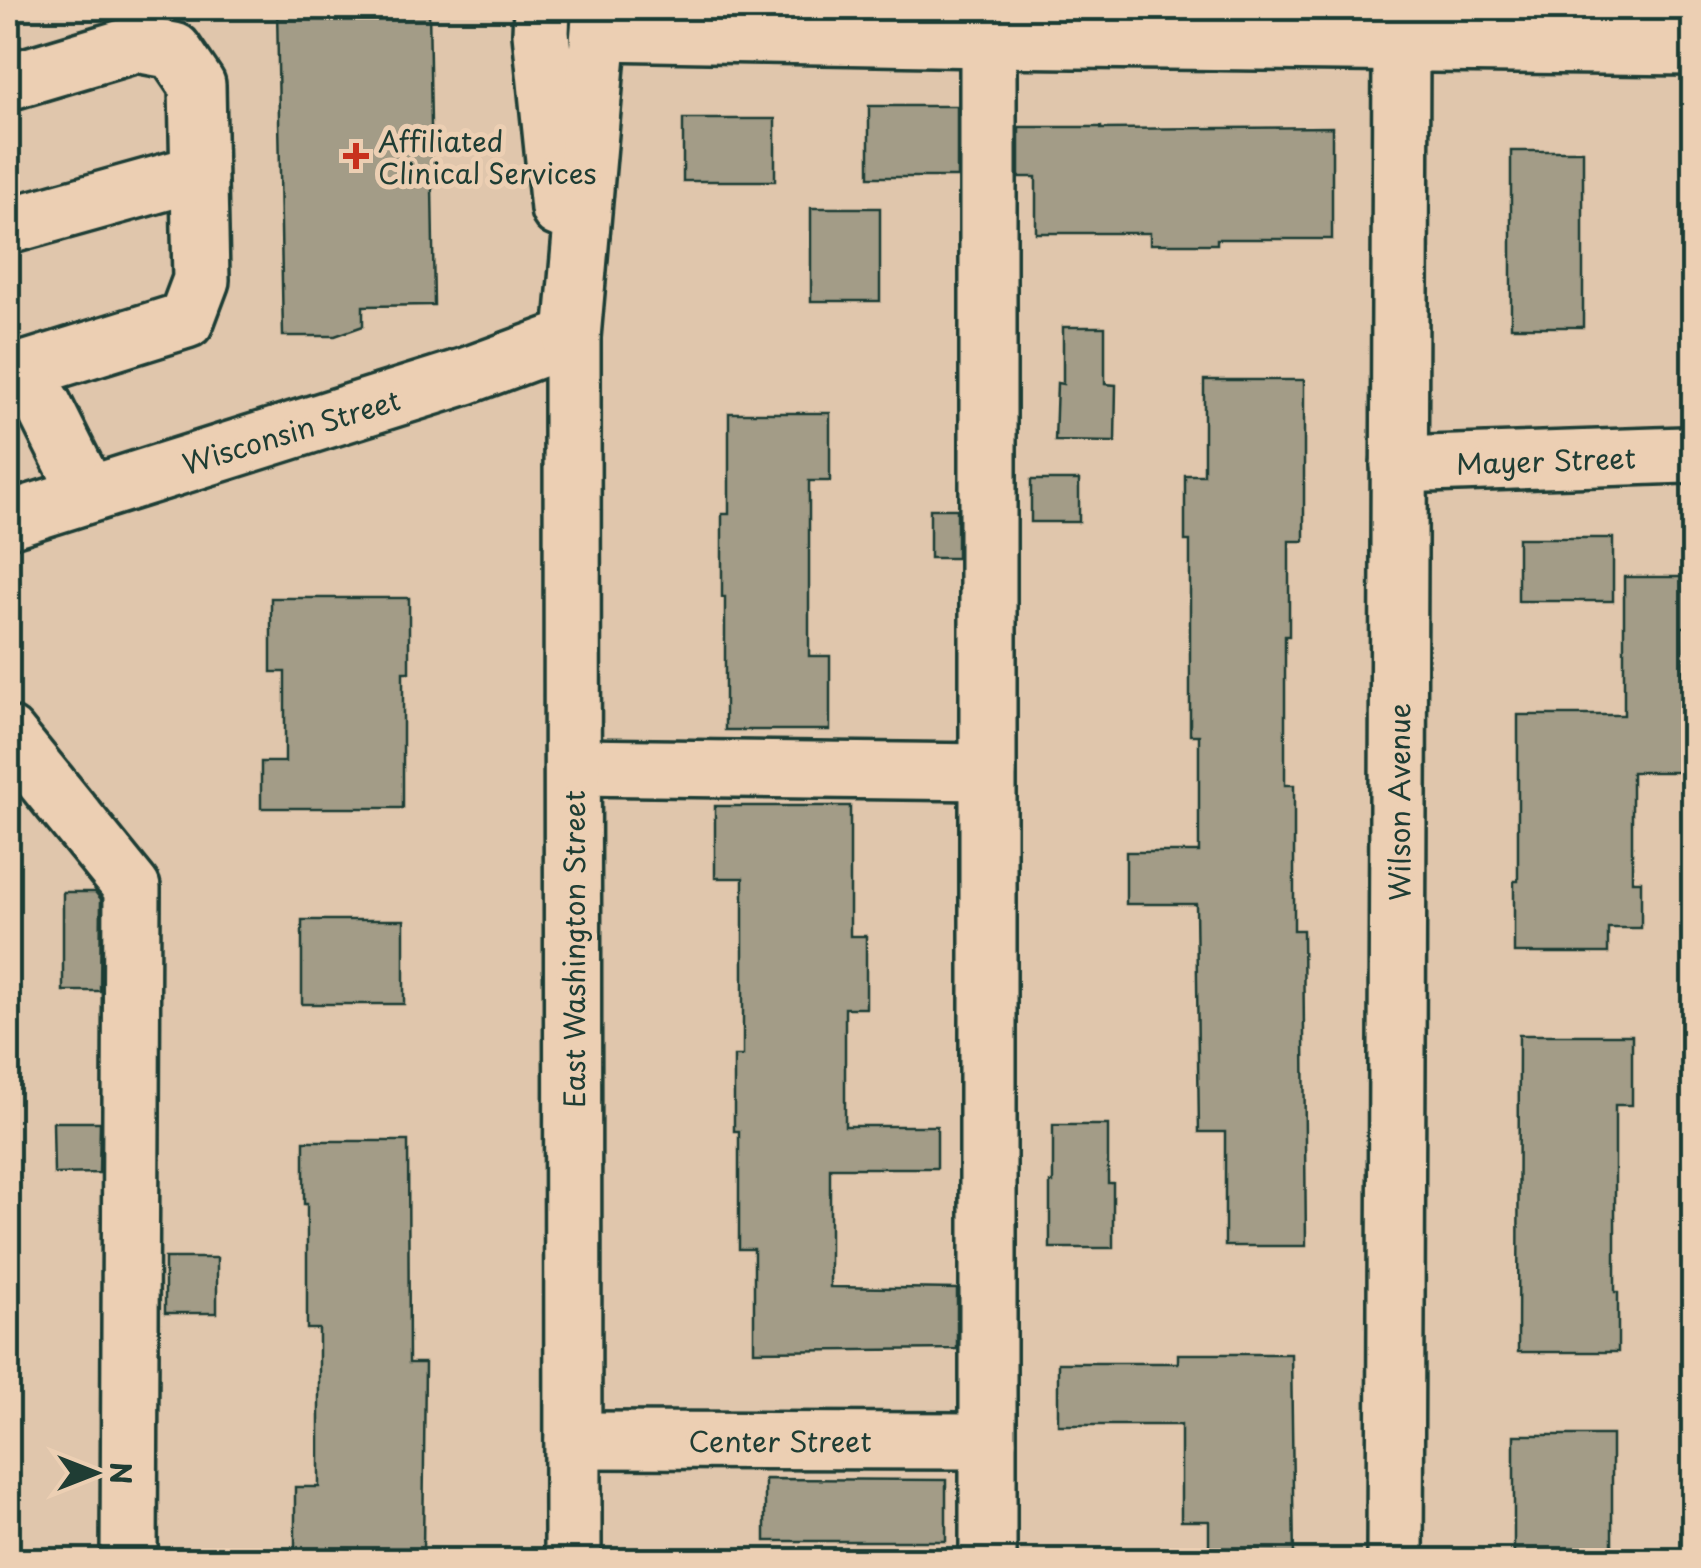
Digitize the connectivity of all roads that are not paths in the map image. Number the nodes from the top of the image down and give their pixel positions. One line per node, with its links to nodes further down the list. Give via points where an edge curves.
1 (542, 8): 9 (street, East Washington Street)
2 (601, 20): 3 (street); 9 (street, East Washington Street)
3 (988, 40): 4 (street); 17 (street)
4 (1402, 43): 5 (street); 12 (street, Wilson Avenue)
5 (1694, 47)
6 (8, 82): 7 (street, via 136,44 174,51 196,86)
7 (198, 172): 8 (street); 10 (street, via 201,280 186,320)
8 (8, 226)
9 (572, 337): 13 (street, Wisconsin Street); 16 (street, East Washington Street)
10 (8, 378): 13 (street, via 43,404)
11 (1694, 456): 12 (street, Mayer Street)
12 (1399, 464): 23 (street, Wilson Avenue)
13 (88, 494): 14 (street, Wisconsin Street)
14 (8, 520)
15 (8, 735): 20 (street, via 132,888)
16 (573, 767): 17 (street); 18 (street, East Washington Street)
17 (988, 772): 19 (street)
18 (573, 1440): 19 (street, Center Street); 21 (street, East Washington Street)
19 (988, 1441): 22 (street)
20 (129, 1560)
21 (572, 1560)
22 (988, 1560)
23 (1396, 1560)

